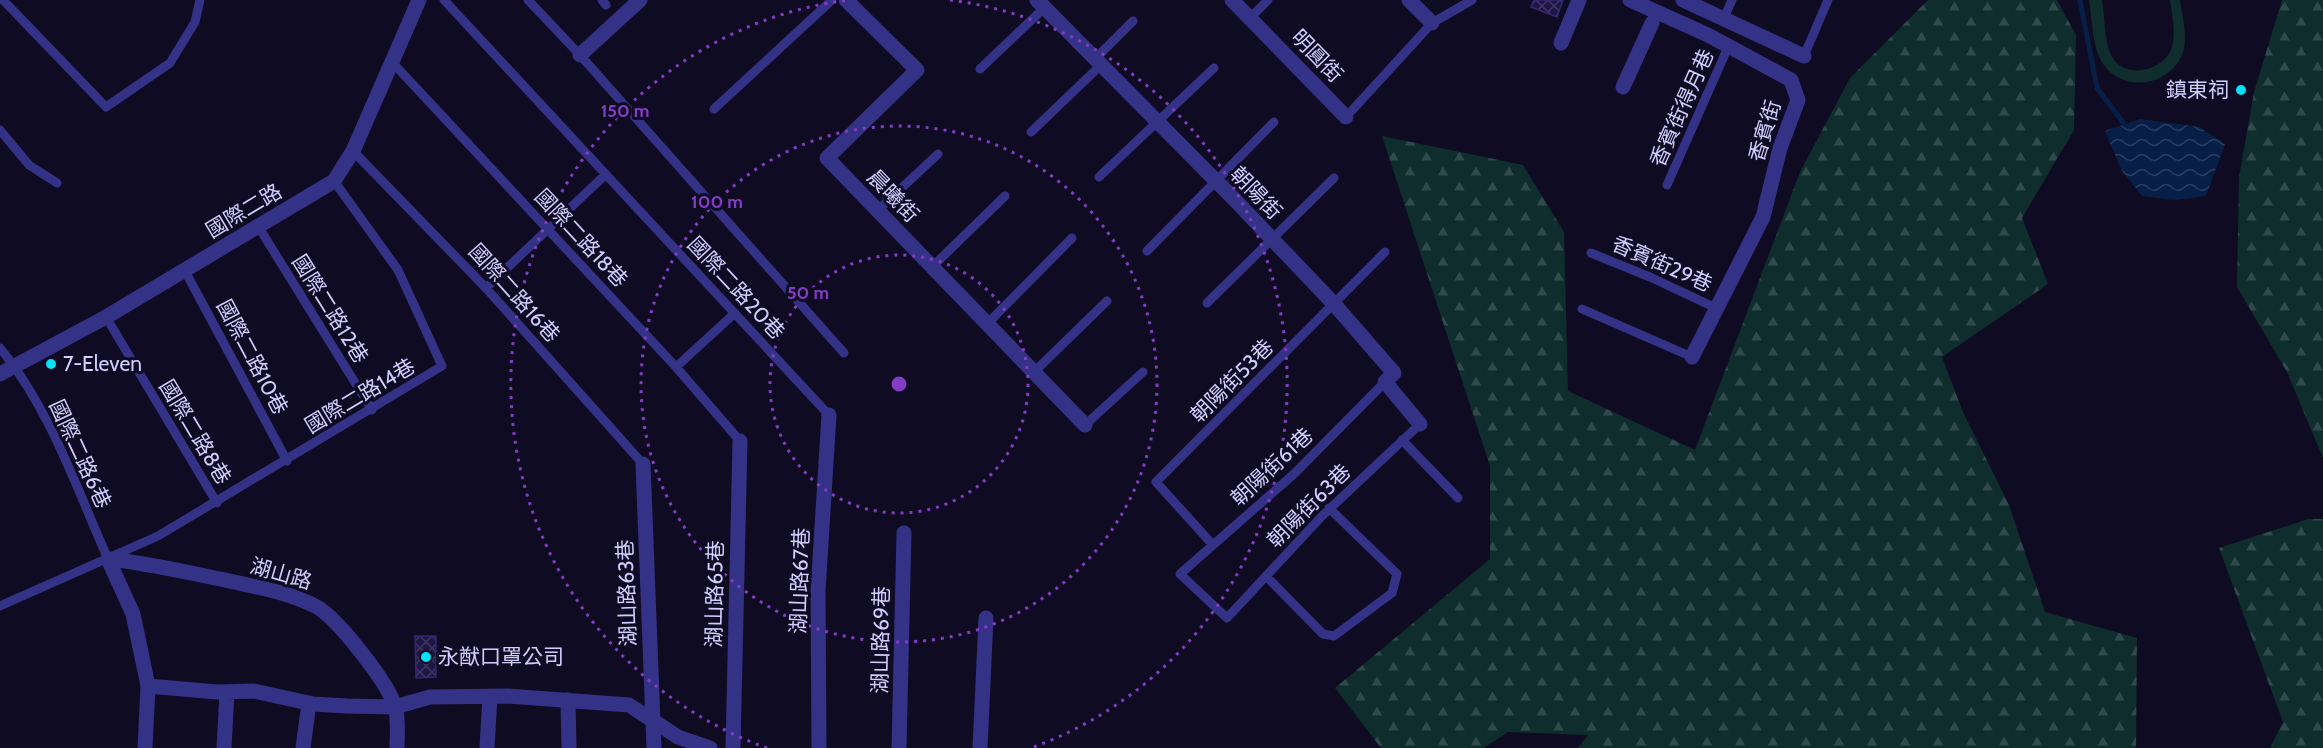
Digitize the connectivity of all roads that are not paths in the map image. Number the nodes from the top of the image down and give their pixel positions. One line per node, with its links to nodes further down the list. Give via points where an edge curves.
1 (3, 0): 2 (lane, via 106,107 170,63 195,22)
2 (200, 0)
3 (419, 0): 28 (street, 國際二路)
4 (444, 0): 41 (lane, 國際二路20巷)
5 (528, 0): 26 (lane)
6 (640, 0): 26 (street)
7 (832, 0): 33 (lane)
8 (846, 0): 49 (street, 晨曦街, via 917,70 827,158)
9 (1232, 0): 19 (street, 明圓街)
10 (1268, 0): 19 (lane)
11 (1409, 0): 23 (street)
12 (1472, 0): 23 (lane)
13 (1579, 0): 24 (street)
14 (1630, 0): 25 (street, 香賓街)
15 (1683, 0): 20 (street)
16 (1732, 0): 20 (lane)
17 (1828, 0): 27 (lane)
18 (1040, 4): 29 (street, 朝陽街); 31 (lane)
19 (1250, 18): 34 (street, 明圓街)
20 (1724, 18): 27 (street)
21 (1133, 21): 29 (lane)
22 (1652, 22): 32 (street)
23 (1432, 23): 34 (lane)
24 (1561, 43)
25 (1729, 45): 47 (lane, 香賓街得月巷); 64 (street, 香賓街, via 1791,80 1798,100 1780,148 1762,217)
26 (580, 55): 69 (lane)
27 (1804, 56)
28 (392, 62): 39 (street, 國際二路); 51 (lane, 國際二路18巷)
29 (1098, 62): 35 (street, 朝陽街); 38 (lane)
30 (1214, 68): 35 (lane)
31 (980, 69)
32 (1623, 87)
33 (714, 109)
34 (1346, 117)
35 (1157, 122): 42 (lane); 45 (street, 朝陽街)
36 (1274, 122): 45 (lane)
37 (0, 130): 46 (lane, via 29,165)
38 (1031, 132)
39 (352, 152): 44 (street, 國際二路); 59 (lane, 國際二路16巷)
40 (938, 154): 49 (lane)
41 (606, 174): 51 (lane); 65 (lane, 國際二路20巷)
42 (1099, 177)
43 (1334, 178): 53 (lane)
44 (334, 181): 50 (street, 國際二路); 77 (lane, 國際二路14巷, via 398,270 442,366)
45 (1216, 182): 53 (street, 朝陽街); 54 (lane)
46 (57, 183)
47 (1667, 185)
48 (1005, 196): 57 (lane)
49 (877, 211): 57 (street, 晨曦街)
50 (258, 226): 58 (street, 國際二路); 77 (lane, 國際二路12巷)
51 (548, 230): 59 (lane); 72 (lane, 國際二路18巷)
52 (1072, 238): 67 (lane)
53 (1272, 239): 61 (lane); 62 (street, 朝陽街)
54 (1147, 250)
55 (1385, 252): 62 (lane, 朝陽街53巷)
56 (1591, 253): 64 (lane, 香賓街29巷)
57 (932, 267): 67 (street, 晨曦街)
58 (186, 271): 66 (street, 國際二路); 83 (lane, 國際二路10巷)
59 (486, 288): 84 (lane, 國際二路16巷)
60 (1107, 302): 73 (lane)
61 (1208, 303)
62 (1334, 304): 76 (street, 朝陽街, via 1394,373); 89 (lane, 朝陽街53巷, via 1156,482)
63 (1582, 309): 70 (lane)
64 (1718, 309): 70 (street, 香賓街)
65 (735, 313): 72 (lane); 78 (lane, 國際二路20巷)
66 (106, 317): 71 (street, 國際二路); 86 (lane, 國際二路8巷)
67 (987, 324): 73 (street, 晨曦街)
68 (0, 348): 71 (lane, 國際二路6巷)
69 (844, 353)
70 (1692, 357)
71 (15, 366): 75 (street, 國際二路); 90 (lane, 國際二路6巷, via 43,413)
72 (676, 367): 82 (lane, 國際二路18巷)
73 (1034, 372): 80 (street, 晨曦街)
74 (1143, 372): 80 (lane)
75 (0, 374)
76 (1385, 382): 79 (street); 89 (lane, 朝陽街61巷, via 1295,473)
77 (372, 410): 83 (lane, 國際二路14巷)
78 (829, 415): 111 (street, 湖山路67巷, via 818,591)
79 (1420, 424): 81 (lane, 朝陽街63巷)
80 (1085, 425)
81 (1402, 440): 85 (lane); 87 (lane, 朝陽街63巷)
82 (740, 441): 110 (street, 湖山路65巷)
83 (287, 461): 86 (lane, 國際二路14巷)
84 (643, 464): 101 (street, 湖山路63巷)
85 (1458, 498)
86 (216, 503): 90 (lane, 國際二路14巷)
87 (1329, 508): 91 (lane, 朝陽街63巷); 91 (lane, via 1396,574 1392,592 1334,636 1323,634)
88 (904, 533): 112 (street, 湖山路69巷)
89 (1213, 545): 94 (lane, 朝陽街61巷, via 1180,574)
90 (108, 559): 92 (lane, 國際二路14巷); 95 (street, via 134,614); 100 (street, 湖山路, via 156,564 274,591 316,607 336,621 359,649)
91 (1266, 576): 94 (lane, 朝陽街63巷)
92 (0, 606)
93 (986, 618): 113 (street)
94 (1227, 618)
95 (148, 686): 96 (street); 102 (street)
96 (227, 692): 99 (street, via 254,691); 103 (street)
97 (490, 696): 98 (street); 100 (street, via 430,697); 106 (street)
98 (568, 700): 101 (street, via 629,705); 107 (street)
99 (309, 703): 100 (street); 104 (street)
100 (395, 707): 105 (street, 湖山路)
101 (653, 721): 108 (street, 湖山路63巷); 109 (street, via 678,737)
102 (145, 748)
103 (224, 748)
104 (303, 748)
105 (397, 748)
106 (486, 748)
107 (569, 748)
108 (654, 748)
109 (710, 748)
110 (733, 748)
111 (819, 748)
112 (899, 748)
113 (980, 748)

